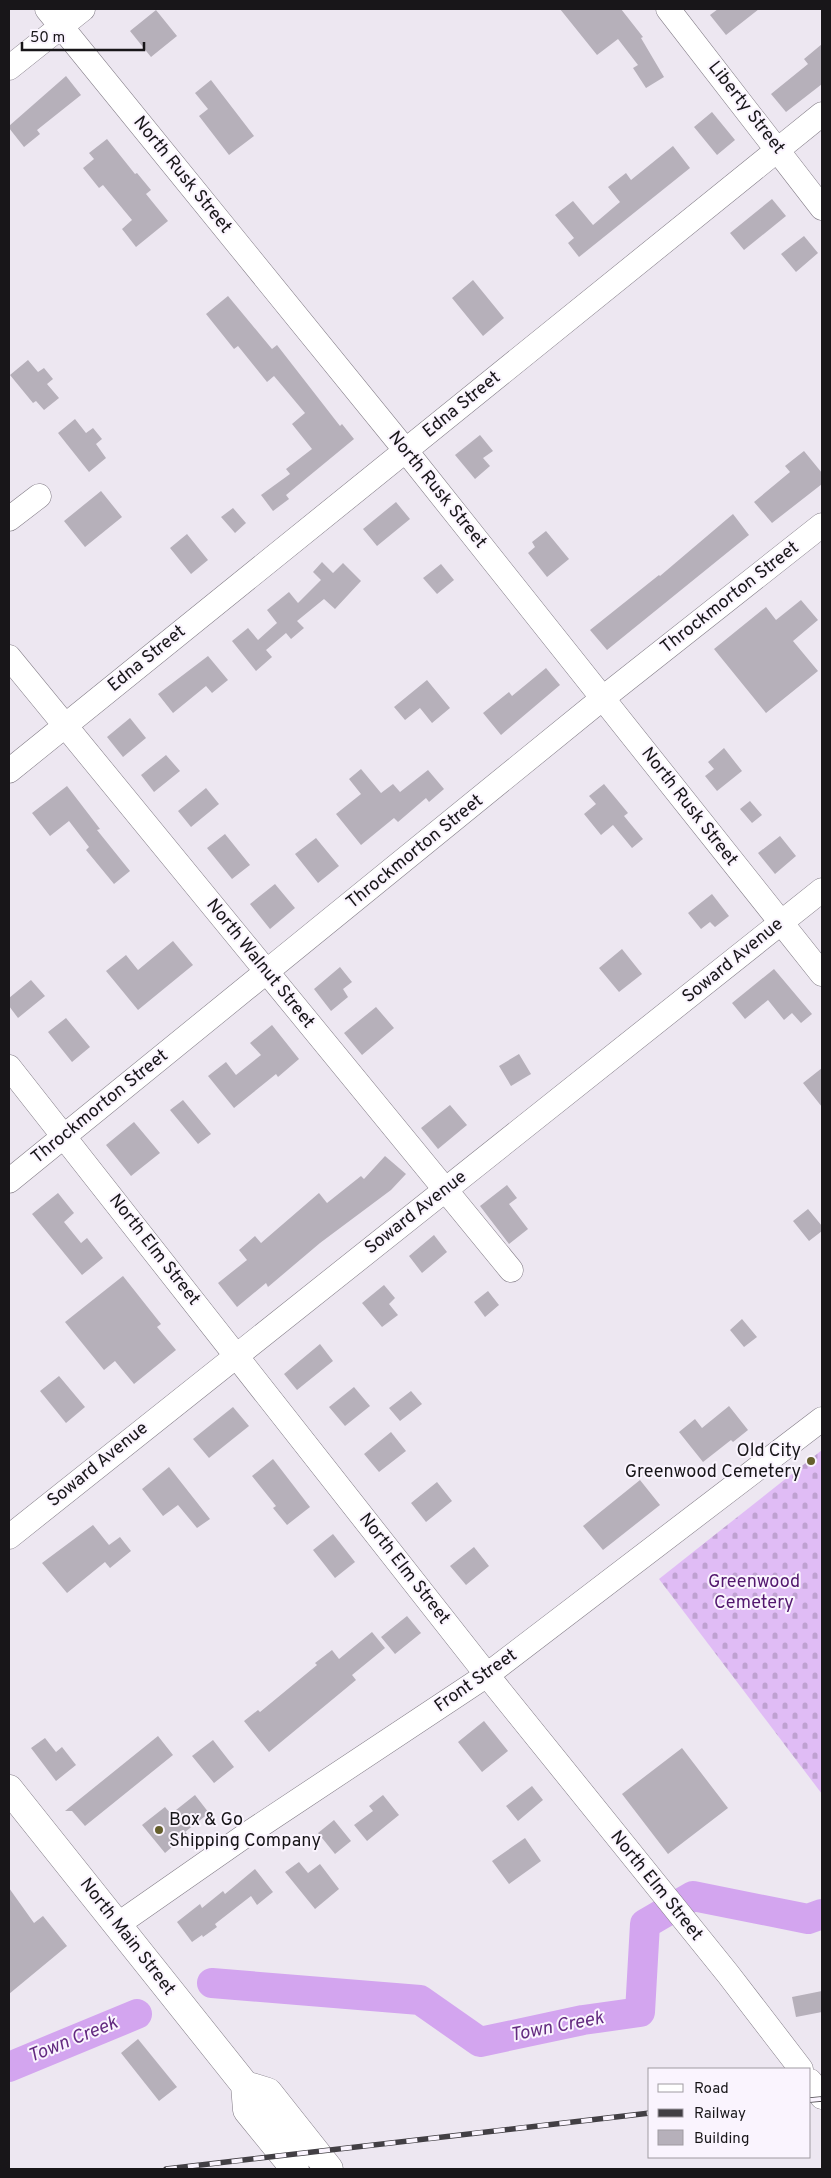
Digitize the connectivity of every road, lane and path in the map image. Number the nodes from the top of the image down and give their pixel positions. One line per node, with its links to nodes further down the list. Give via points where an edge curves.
1 (83, 9): 3 (street)
2 (669, 9): 6 (street, Liberty Street)
3 (54, 18): 4 (street); 8 (street, North Rusk Street)
4 (9, 68)
5 (822, 114): 6 (street, Edna Street)
6 (778, 149): 7 (street, Liberty Street); 8 (street, Edna Street)
7 (822, 208)
8 (406, 451): 13 (street, North Rusk Street); 14 (street, Edna Street)
9 (39, 496): 10 (street)
10 (9, 519)
11 (822, 526): 13 (street, Throckmorton Street)
12 (9, 657): 14 (street, North Walnut Street)
13 (603, 698): 17 (street, North Rusk Street); 18 (street, Throckmorton Street)
14 (65, 725): 15 (street, Edna Street); 18 (street, North Walnut Street)
15 (9, 771)
16 (822, 890): 17 (street, Soward Avenue)
17 (781, 923): 19 (street, North Rusk Street); 23 (street, Soward Avenue)
18 (267, 973): 21 (street, Throckmorton Street); 23 (street, North Walnut Street)
19 (822, 974)
20 (9, 1067): 21 (street, North Elm Street)
21 (64, 1136): 22 (street, Throckmorton Street); 25 (street, North Elm Street)
22 (9, 1181)
23 (446, 1190): 24 (street, North Walnut Street); 25 (street, Soward Avenue)
24 (511, 1270)
25 (236, 1355): 27 (street, Soward Avenue); 28 (street, North Elm Street)
26 (822, 1419): 28 (street, Front Street)
27 (9, 1537)
28 (487, 1675): 30 (street, Front Street); 31 (street, North Elm Street)
29 (9, 1789): 30 (main road, North Main Street)
30 (117, 1925): 33 (main road, North Main Street)
31 (800, 2068)
32 (811, 2082): 34 (street)
33 (245, 2085): 35 (main road, via 247,2110); 36 (main road, via 268,2092)
34 (822, 2098)
35 (295, 2169)
36 (330, 2169)

